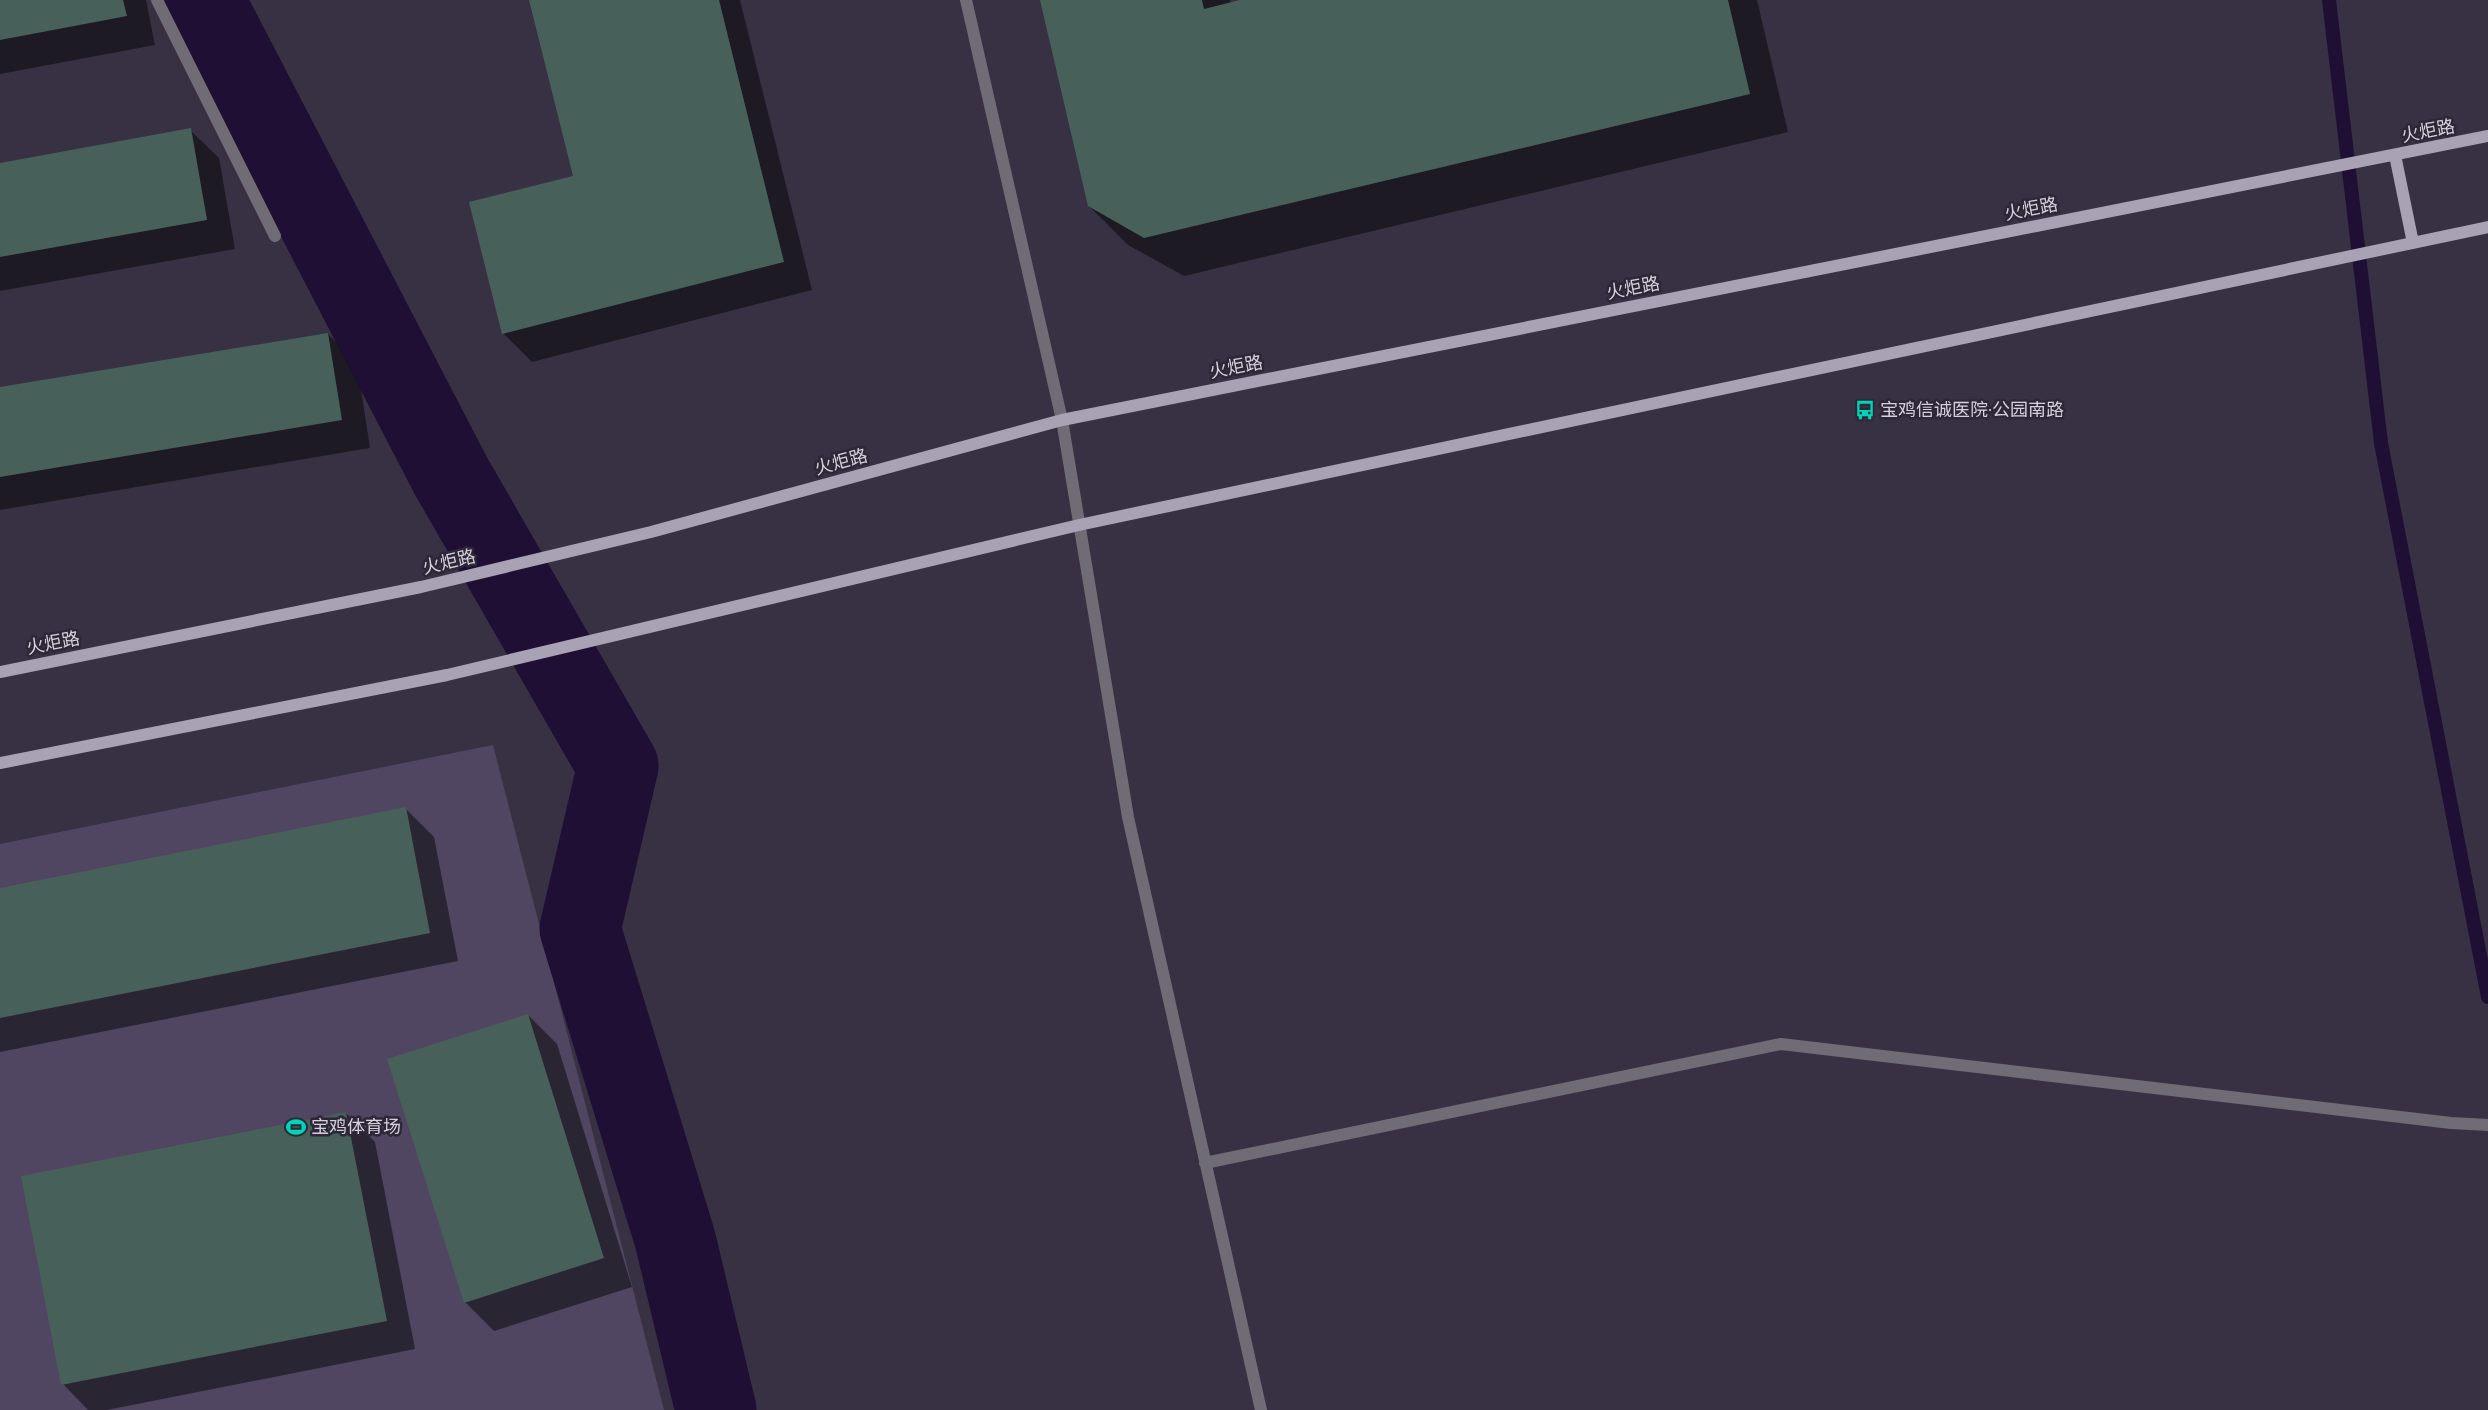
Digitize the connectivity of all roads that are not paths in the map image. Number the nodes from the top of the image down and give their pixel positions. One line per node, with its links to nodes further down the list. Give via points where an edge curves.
1 (157, 0): 6 (street)
2 (966, 0): 8 (street)
3 (2488, 136): 4 (main road, 火炬路)
4 (2395, 155): 7 (main road); 8 (main road, 火炬路)
5 (2488, 228): 7 (main road)
6 (275, 236)
7 (2413, 243): 9 (main road)
8 (1062, 420): 9 (street); 10 (main road, 火炬路, via 651,532 421,587)
9 (1079, 525): 11 (main road, via 447,675); 13 (street, via 1128,817)
10 (0, 672)
11 (0, 763)
12 (2488, 1125): 13 (street, via 1782,1044)
13 (1205, 1163): 14 (street)
14 (1261, 1410)

